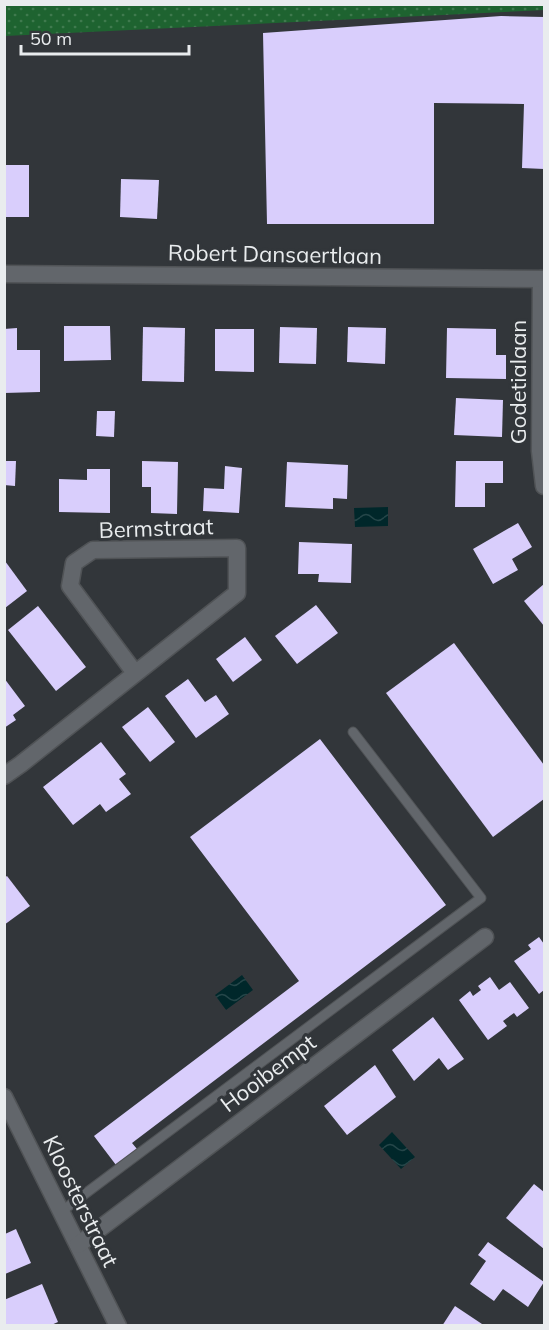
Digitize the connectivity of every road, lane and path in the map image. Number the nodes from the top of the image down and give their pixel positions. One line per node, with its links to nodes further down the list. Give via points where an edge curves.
1 (4, 274): 2 (street, Robert Dansaertlaan)
2 (543, 279): 3 (street, Godetialaan, via 540,451)
3 (544, 486)
4 (135, 673): 4 (street, Bermstraat, via 237,593 237,548 93,550 74,562 70,586); 6 (street, Bermstraat)
5 (353, 732): 9 (lane, via 481,898)
6 (4, 776)
7 (485, 937): 10 (street, Hooibempt)
8 (4, 1097): 9 (street, Kloosterstraat)
9 (62, 1211): 10 (street, Kloosterstraat)
10 (78, 1245): 11 (street, Kloosterstraat)
11 (118, 1326)

